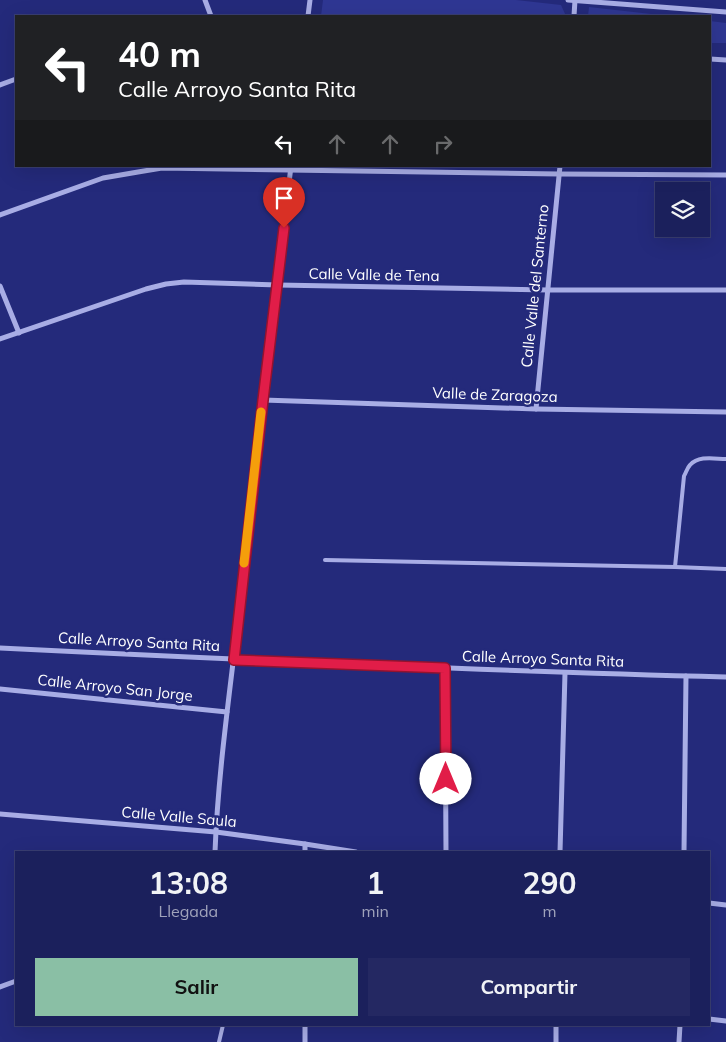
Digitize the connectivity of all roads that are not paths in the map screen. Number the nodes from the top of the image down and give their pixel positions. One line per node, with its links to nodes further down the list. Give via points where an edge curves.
1 (205, 0): 6 (street)
2 (310, 0): 7 (street)
3 (568, 0): 4 (street)
4 (575, 0): 5 (street); 8 (street)
5 (726, 12)
6 (211, 15)
7 (308, 15)
8 (574, 15)
9 (711, 59): 10 (street)
10 (726, 60)
11 (15, 79): 12 (street)
12 (0, 85)
13 (560, 167): 15 (street, Calle Valle del Santerno)
14 (291, 168): 15 (street); 17 (street, via 162,168 103,178); 18 (street)
15 (559, 174): 16 (street); 20 (street, Calle Valle del Santerno)
16 (726, 175)
17 (0, 215)
18 (278, 285): 20 (street, Calle Valle de Tena); 22 (street, Calle Valle de Tena, via 166,284); 24 (street)
19 (0, 286): 22 (street)
20 (548, 290): 21 (street, Calle Valle de Tena); 25 (street, Calle Valle del Santerno)
21 (726, 290)
22 (19, 333): 23 (street, Calle Valle de Tena)
23 (0, 339)
24 (263, 400): 25 (street, Valle de Zaragoza); 32 (street)
25 (536, 409): 26 (street, Valle de Zaragoza)
26 (726, 412)
27 (726, 460): 29 (lane, via 697,460 684,476)
28 (325, 560): 29 (lane)
29 (675, 567): 30 (lane)
30 (726, 569)
31 (0, 648): 32 (street, Calle Arroyo Santa Rita)
32 (234, 660): 33 (street, Calle Arroyo Santa Rita); 38 (street)
33 (445, 668): 34 (street, Calle Arroyo Santa Rita); 45 (street)
34 (564, 673): 35 (street, Calle Arroyo Santa Rita); 46 (street)
35 (686, 676): 36 (street, Calle Arroyo Santa Rita); 47 (street)
36 (726, 677)
37 (0, 689): 38 (street, Calle Arroyo San Jorge)
38 (227, 712): 40 (street)
39 (0, 814): 40 (street, Calle Valle Saula)
40 (216, 832): 41 (street, Calle Valle Saula); 42 (street)
41 (306, 844): 43 (street); 44 (street, Calle Valle Saula)
42 (215, 851)
43 (305, 851)
44 (350, 851)
45 (446, 851)
46 (560, 851)
47 (684, 851)
48 (710, 903): 49 (street)
49 (726, 905)
50 (15, 981): 51 (street)
51 (0, 988)
52 (710, 1019): 53 (street)
53 (726, 1021)
54 (223, 1026): 58 (lane)
55 (305, 1026): 59 (street)
56 (556, 1026): 60 (street)
57 (680, 1026): 61 (street)
58 (219, 1042)
59 (305, 1042)
60 (556, 1042)
61 (679, 1042)

